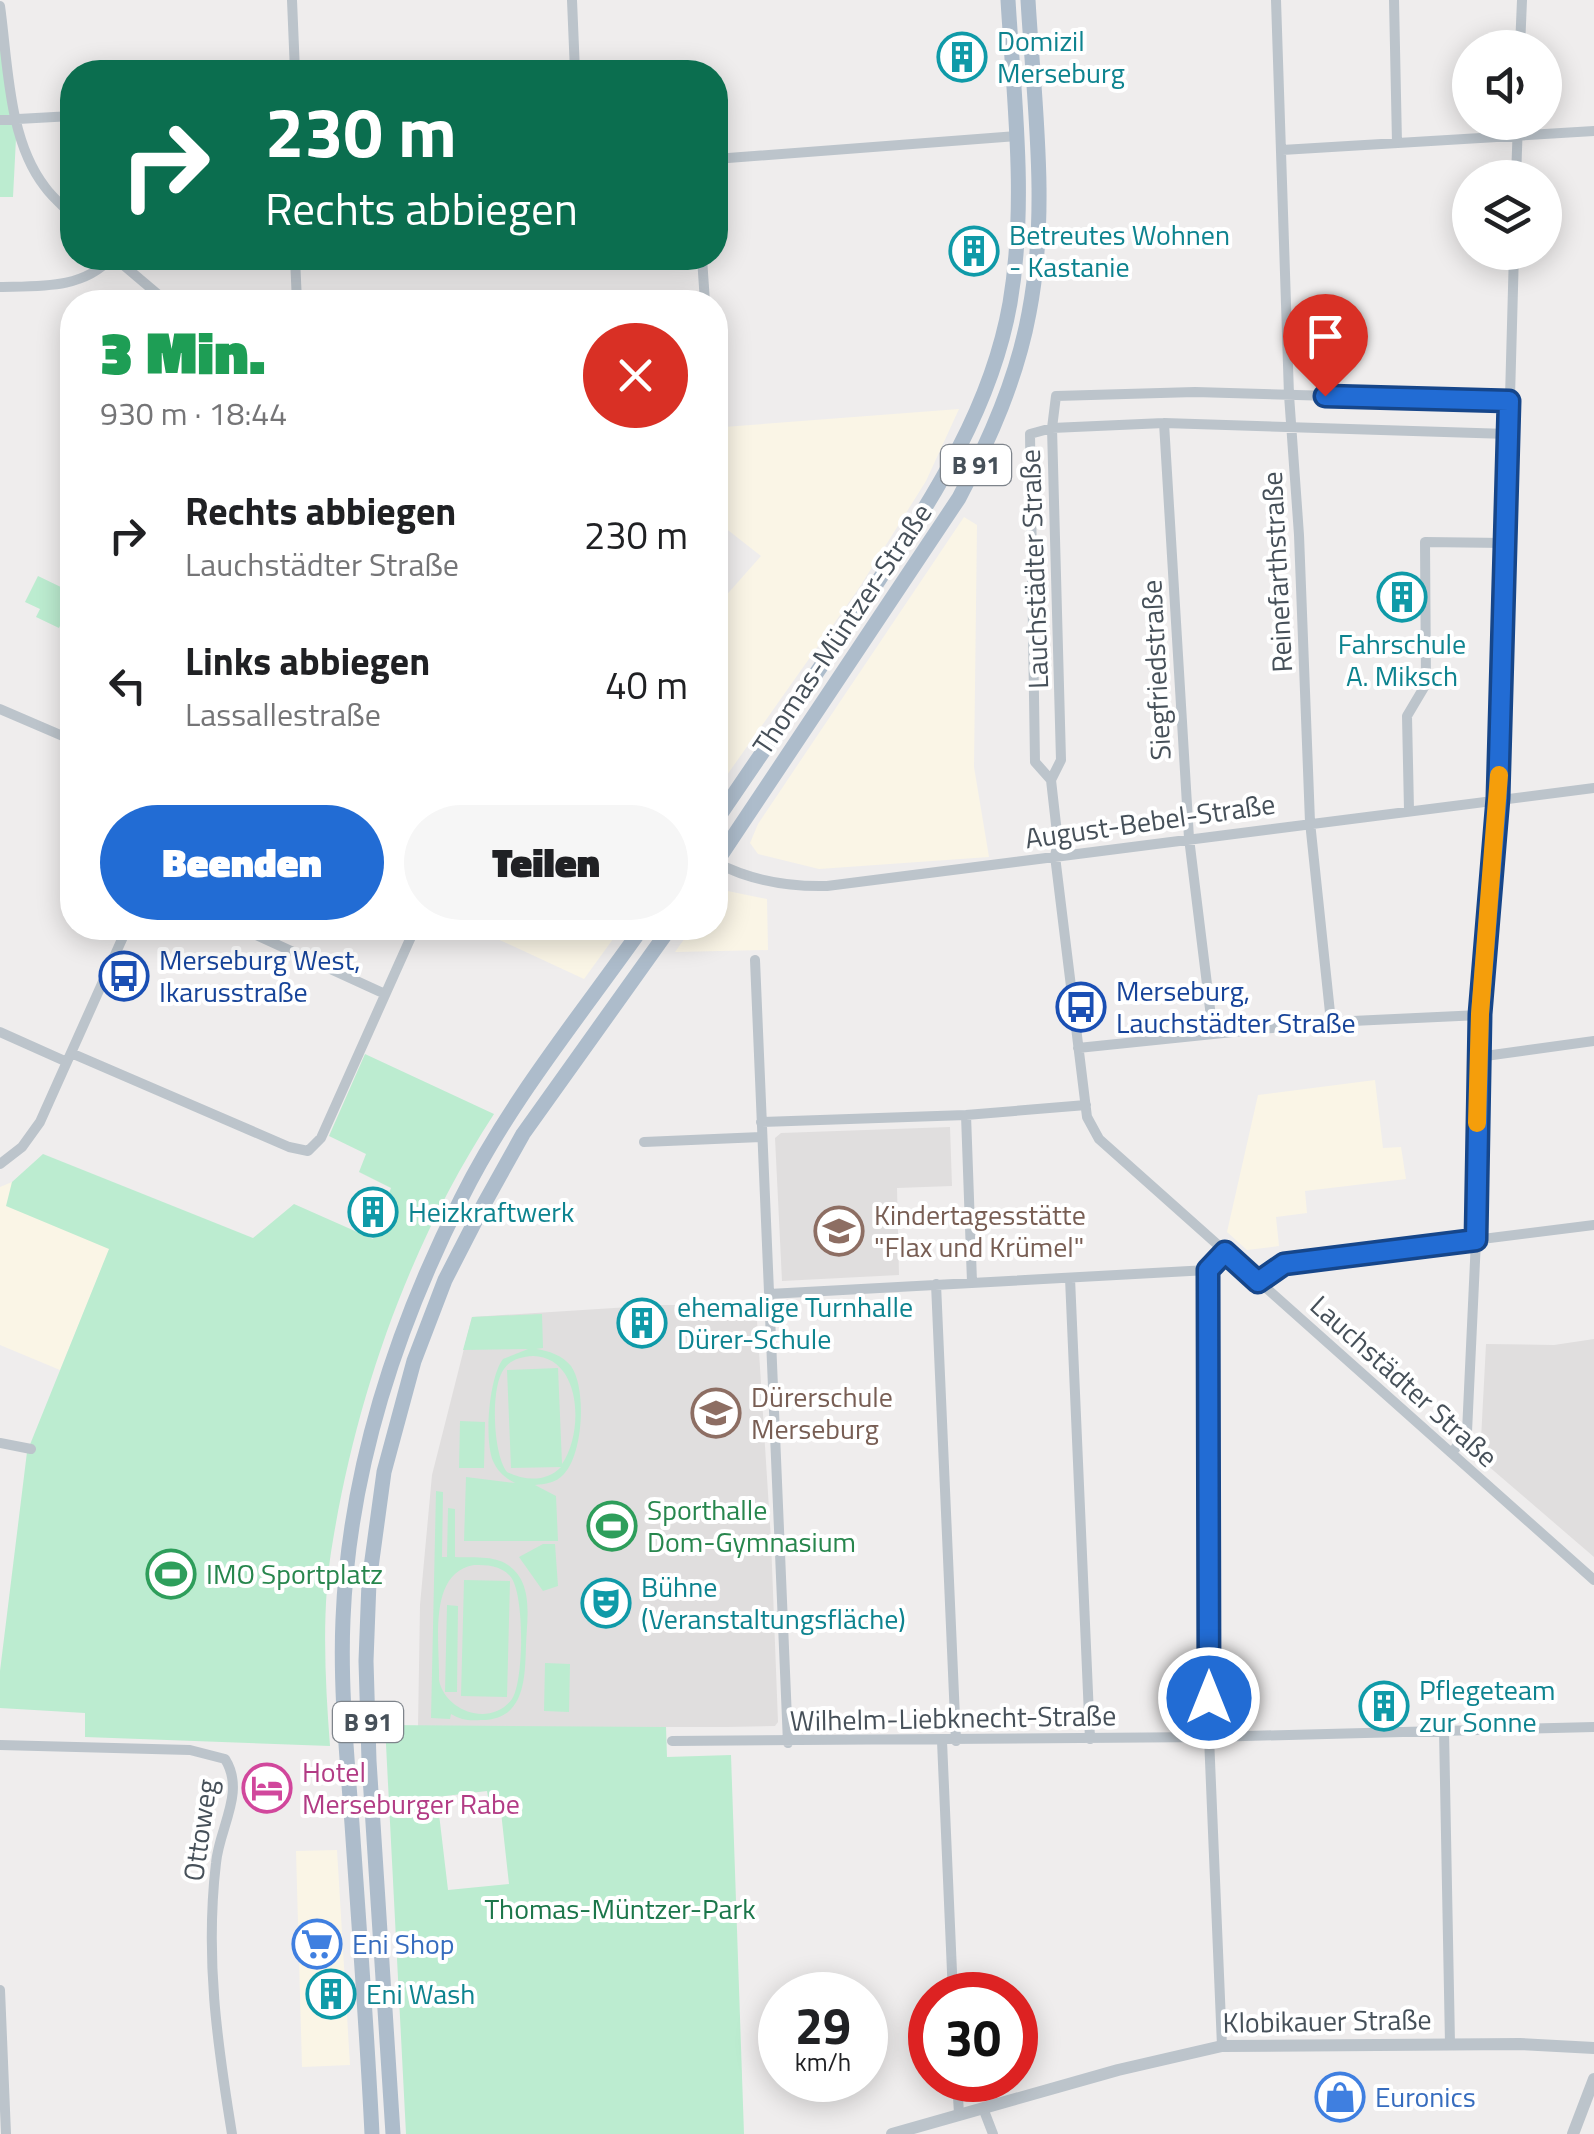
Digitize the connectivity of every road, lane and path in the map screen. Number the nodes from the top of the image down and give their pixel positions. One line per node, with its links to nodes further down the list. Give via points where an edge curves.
1 (292, 0): 10 (street)
2 (572, 0): 11 (street)
3 (1008, 0): 17 (main road, Thomas-Müntzer-Straße / B 91)
4 (1028, 0): 44 (main road, Thomas-Müntzer-Straße / B 91, via 1040,204 1029,314 1004,400 959,498)
5 (1276, 0): 20 (street, Reinefarthstraße)
6 (1394, 0): 19 (street)
7 (1522, 0): 9 (street)
8 (0, 6): 13 (street)
9 (1521, 30)
10 (294, 60)
11 (574, 60)
12 (60, 117): 13 (street)
13 (17, 119): 14 (street); 22 (street, via 44,186)
14 (0, 120)
15 (1594, 131): 16 (street)
16 (1562, 133)
17 (1017, 136): 21 (street); 40 (main road, Thomas-Müntzer-Straße / B 91, via 1010,307 968,433)
18 (1452, 140): 19 (street)
19 (1397, 144): 20 (street)
20 (1282, 150): 28 (street, Reinefarthstraße)
21 (728, 158)
22 (60, 202)
23 (100, 270): 26 (street, via 83,280)
24 (128, 270): 27 (street)
25 (1513, 270): 29 (street)
26 (0, 288)
27 (152, 290)
28 (1288, 395): 29 (street); 31 (street, via 1056,396); 32 (street, Reinefarthstraße)
29 (1509, 401): 33 (street)
30 (1164, 423): 31 (street); 32 (street); 43 (street, Siegfriedstraße)
31 (1052, 428): 37 (street, Lauchstädter Straße, via 1061,760); 37 (street, Lauchstädter Straße, via 1030,434 1035,762)
32 (1292, 428): 33 (street); 42 (street, Reinefarthstraße)
33 (1508, 434): 34 (street)
34 (1505, 542): 39 (street); 41 (street, via 1425,542 1426,684 1408,716)
35 (0, 709): 36 (street)
36 (60, 735)
37 (1051, 780): 45 (street, Lauchstädter Straße)
38 (1594, 788): 39 (street, August-Bebel-Straße)
39 (1498, 798): 41 (street, August-Bebel-Straße); 54 (street)
40 (728, 803)
41 (1409, 810): 42 (street, August-Bebel-Straße)
42 (1310, 822): 43 (street, August-Bebel-Straße); 55 (street, Reinefarthstraße)
43 (1189, 838): 45 (street, August-Bebel-Straße); 57 (street, Siegfriedstraße)
44 (728, 844)
45 (1056, 856): 46 (street, August-Bebel-Straße, via 808,886 758,880); 59 (street, Lauchstädter Straße)
46 (728, 868)
47 (122, 940): 60 (street)
48 (267, 940): 53 (street)
49 (410, 940): 53 (street)
50 (634, 940): 101 (main road, B 91, via 504,1124 462,1196 393,1353 363,1466 343,1620)
51 (661, 940): 102 (main road, B 91, via 523,1134 445,1280 414,1361 384,1472 369,1582 369,1761)
52 (755, 960): 64 (street)
53 (385, 994): 60 (street, via 322,1138 308,1151)
54 (1480, 1014): 55 (street); 61 (street)
55 (1330, 1022): 57 (street)
56 (0, 1032): 60 (street)
57 (1212, 1033): 59 (street)
58 (1594, 1042): 61 (street)
59 (1078, 1048): 62 (street, Lauchstädter Straße)
60 (69, 1057): 67 (street, via 35,1131)
61 (1478, 1057): 69 (street)
62 (1086, 1105): 63 (street); 70 (street, Lauchstädter Straße, via 1099,1139)
63 (966, 1115): 64 (street); 73 (street)
64 (761, 1122): 65 (street)
65 (762, 1137): 66 (street); 76 (street)
66 (644, 1142)
67 (0, 1164)
68 (1594, 1225): 69 (street)
69 (1476, 1240): 74 (street, via 1284,1264); 79 (street, via 1467,1432)
70 (1225, 1252): 71 (street); 74 (street, Lauchstädter Straße)
71 (1208, 1270): 72 (street); 83 (street)
72 (1070, 1278): 73 (street); 84 (street)
73 (972, 1282): 75 (street)
74 (1258, 1282): 79 (street, Lauchstädter Straße)
75 (936, 1284): 76 (street); 87 (street)
76 (769, 1294): 88 (street)
77 (0, 1443): 78 (street)
78 (30, 1449)
79 (1452, 1453): 80 (street, Lauchstädter Straße)
80 (1594, 1580)
81 (1594, 1726): 82 (street, Wilhelm-Liebknecht-Straße)
82 (1444, 1730): 83 (street, Wilhelm-Liebknecht-Straße); 92 (street)
83 (1209, 1738): 84 (street, Wilhelm-Liebknecht-Straße); 93 (street)
84 (1090, 1739): 87 (street, Wilhelm-Liebknecht-Straße)
85 (672, 1741): 88 (street, Wilhelm-Liebknecht-Straße)
86 (942, 1741): 87 (street, Wilhelm-Liebknecht-Straße); 88 (street, Wilhelm-Liebknecht-Straße); 90 (street)
87 (956, 1741)
88 (788, 1742)
89 (0, 1746): 100 (street, Ottoweg, via 190,1750 225,1759 234,1774 216,1861 211,1964)
90 (953, 1972)
91 (0, 1990): 99 (street)
92 (1450, 2044): 93 (street, Klobikauer Straße); 94 (street, Klobikauer Straße)
93 (1222, 2046): 97 (street, Klobikauer Straße)
94 (1594, 2048)
95 (1594, 2079): 105 (street)
96 (958, 2102): 98 (street)
97 (983, 2108): 98 (street, Klobikauer Straße); 104 (street)
98 (959, 2114): 103 (street, Klobikauer Straße)
99 (6, 2134)
100 (232, 2134)
101 (372, 2134)
102 (393, 2134)
103 (892, 2134)
104 (993, 2134)
105 (1573, 2134)

